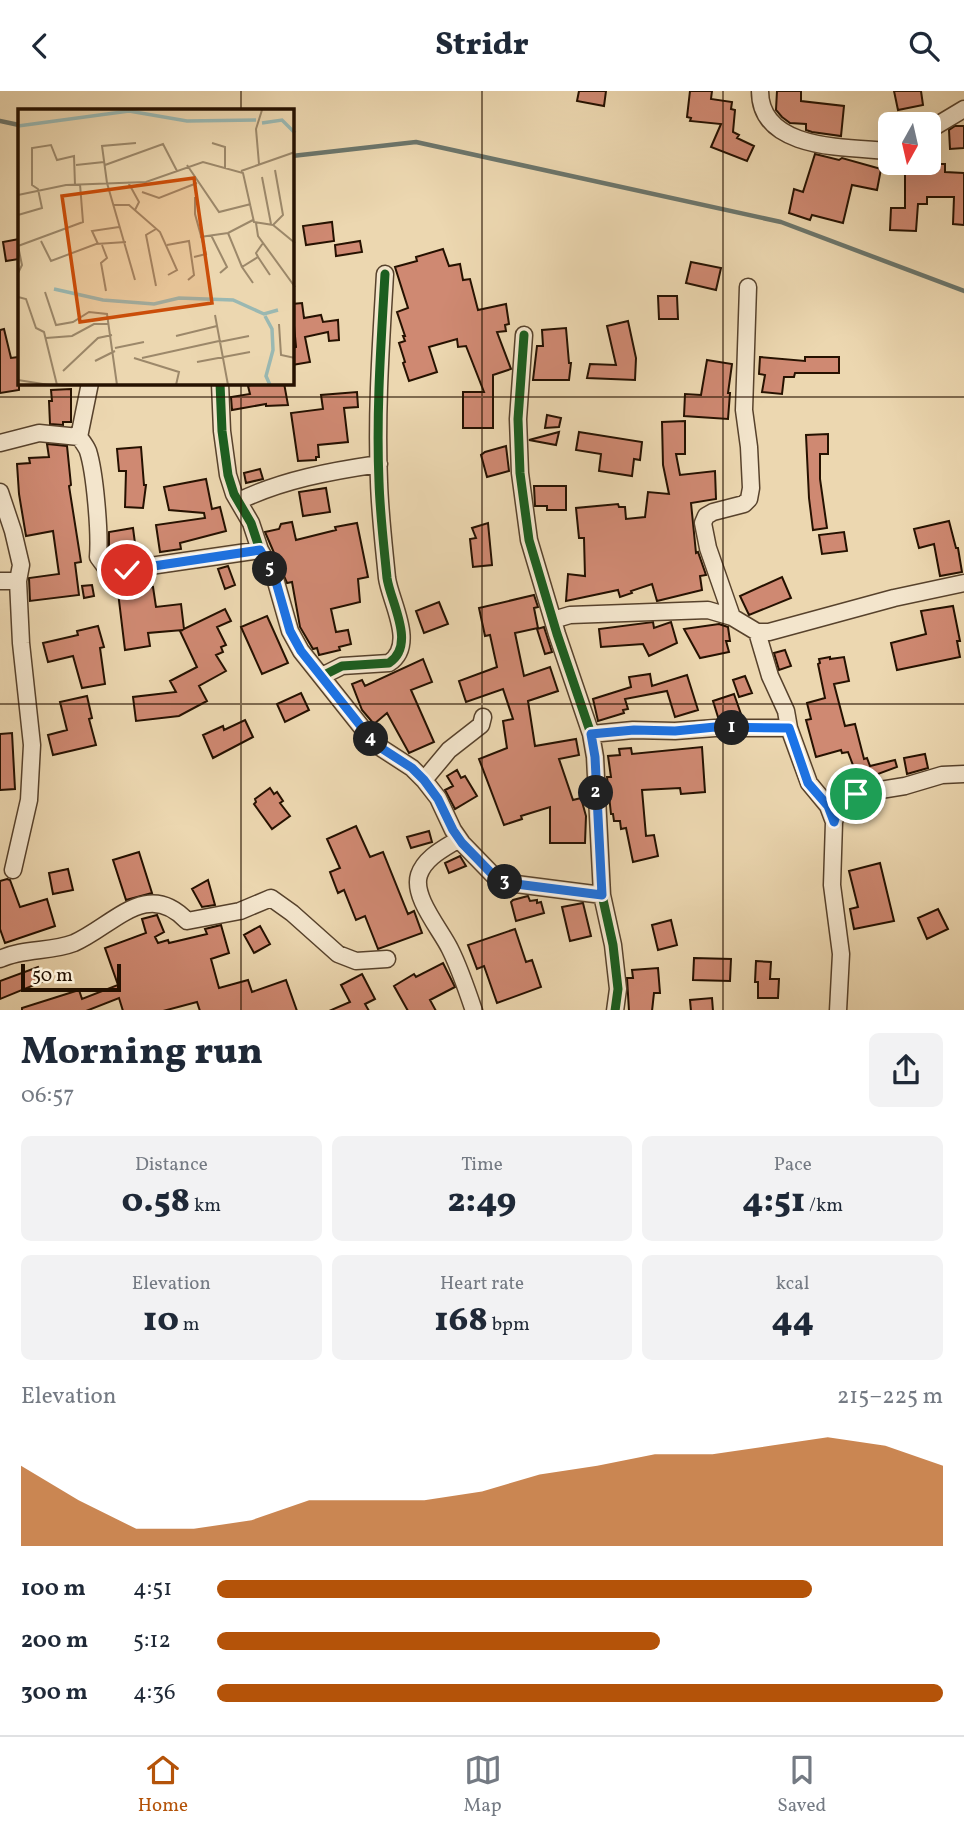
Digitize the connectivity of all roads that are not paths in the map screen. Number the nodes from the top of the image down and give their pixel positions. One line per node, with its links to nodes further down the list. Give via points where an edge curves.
1 (760, 91): 4 (street, via 765,117 791,137)
2 (964, 109): 3 (street)
3 (942, 122)
4 (878, 150)
5 (385, 274): 12 (street)
6 (748, 287): 19 (street, via 744,410 750,494 744,503 713,512 703,523)
7 (524, 335): 20 (street, via 518,419 520,473 530,540)
8 (90, 385): 10 (street)
9 (220, 385): 14 (street, via 228,475)
10 (79, 437): 11 (street, via 39,433); 15 (street, via 88,451 98,557 110,572)
11 (0, 443)
12 (379, 464): 14 (street, via 294,481); 22 (street, via 388,585 401,628 398,652 388,663 342,666)
13 (0, 492): 17 (street, via 21,565)
14 (239, 501): 15 (street)
15 (260, 550): 22 (street, via 274,575 290,631)
16 (0, 581): 17 (street)
17 (18, 581): 30 (street, via 32,745 29,800)
18 (964, 583): 21 (street)
19 (732, 617): 20 (street, via 708,610 570,615); 21 (street)
20 (553, 620): 25 (street)
21 (757, 632): 24 (street)
22 (322, 675): 27 (street, via 375,744)
23 (483, 717): 27 (street, via 481,725 449,750)
24 (789, 728): 25 (street); 28 (street, via 808,783 828,806)
25 (591, 734): 31 (street)
26 (964, 774): 28 (street, via 856,794 844,801)
27 (424, 780): 29 (street)
28 (834, 822): 36 (street, via 832,885 841,954)
29 (459, 839): 31 (street, via 501,881); 34 (street, via 436,852 418,877 422,900 453,956)
30 (13, 870)
31 (602, 895): 35 (street, via 618,989)
32 (0, 959): 33 (street, via 73,943 137,906 164,903 187,921 240,911 271,898 338,954 356,961)
33 (387, 960)
34 (474, 1010)
35 (615, 1010)
36 (838, 1010)

